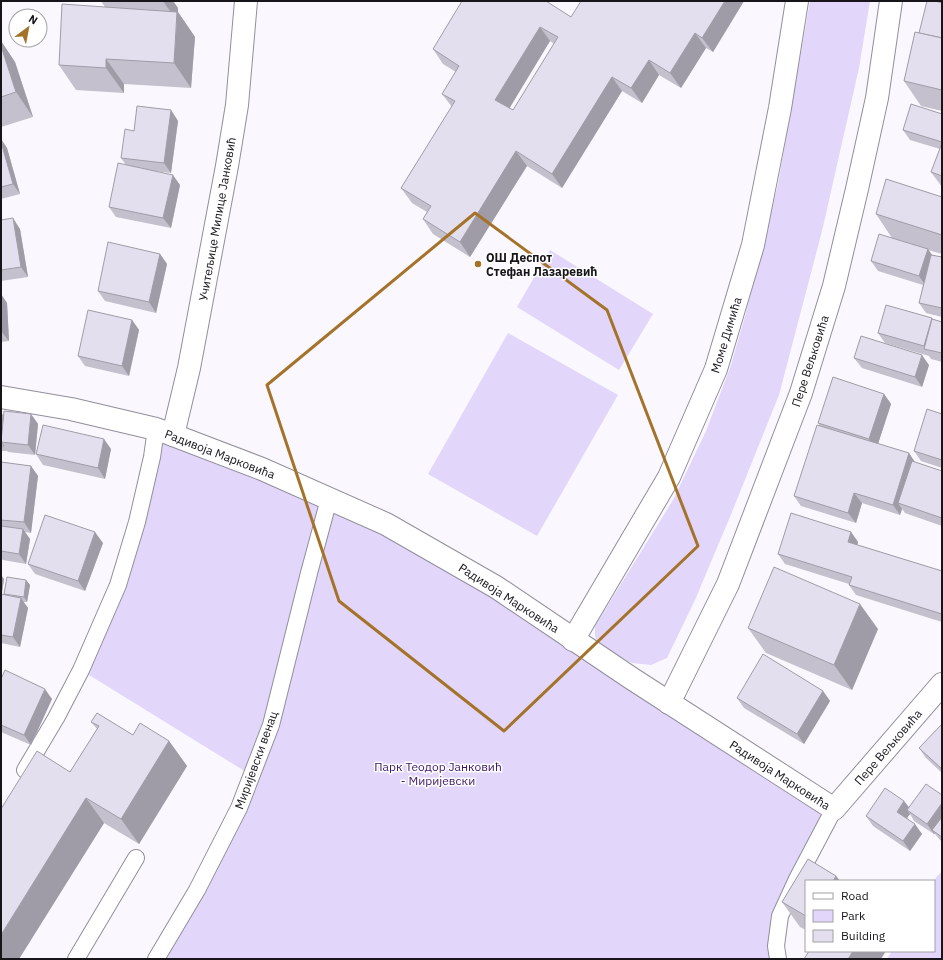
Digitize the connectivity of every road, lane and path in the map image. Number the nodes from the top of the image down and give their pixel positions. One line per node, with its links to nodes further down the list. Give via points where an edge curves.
1 (246, 1): 5 (street, Учитељице Милице Јанковић, via 237,105 227,166 189,368)
2 (797, 1): 7 (street, Моме Димића, via 780,108 753,245 716,369 669,477)
3 (891, 1): 9 (street, Пере Вељковића, via 877,98 855,196 834,286 801,394 728,584)
4 (1, 397): 5 (street, Радивоја Марковића, via 71,409)
5 (165, 432): 6 (street, Радивоја Марковића, via 262,469); 10 (lane, via 152,456 137,522 118,586 81,670)
6 (329, 499): 7 (street, Радивоја Марковића, via 386,524 496,587); 14 (lane, Миријевски венац, via 271,725 239,808)
7 (573, 640): 9 (street, Радивоја Марковића)
8 (942, 684): 11 (street, Пере Вељковића)
9 (669, 703): 11 (street, Радивоја Марковића)
10 (18, 782)
11 (834, 809): 15 (lane, Радивоја Марковића, via 780,916 776,946)
12 (136, 858): 13 (lane)
13 (76, 959)
14 (156, 959)
15 (778, 959)

